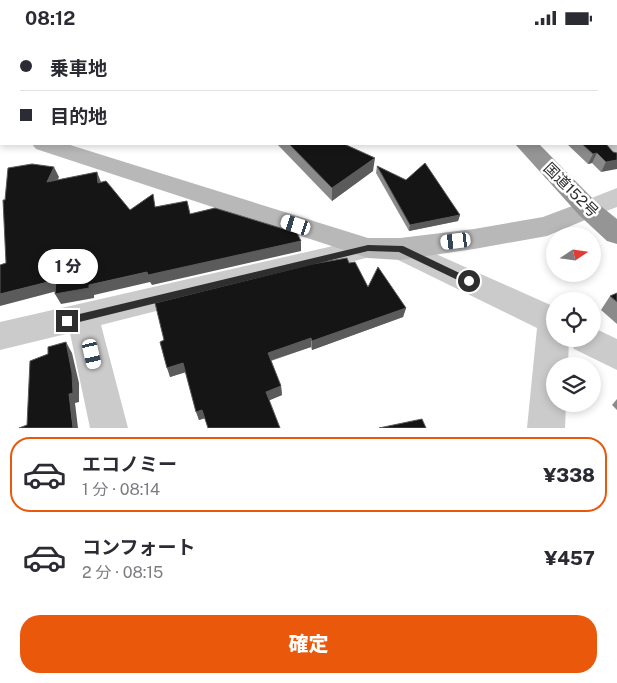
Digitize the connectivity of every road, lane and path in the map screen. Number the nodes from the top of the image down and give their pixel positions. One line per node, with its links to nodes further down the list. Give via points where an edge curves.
1 (47, 145): 8 (street)
2 (527, 145): 6 (highway, 国道152号)
3 (609, 145): 4 (street)
4 (617, 157)
5 (617, 197): 6 (street)
6 (588, 209): 7 (highway, 国道152号); 9 (street, via 546,226)
7 (617, 234)
8 (368, 248): 9 (street); 10 (street)
9 (400, 249): 11 (street)
10 (83, 317): 12 (street); 16 (street)
11 (546, 318)
12 (0, 337)
13 (553, 347): 17 (street)
14 (601, 347): 15 (street)
15 (617, 355)
16 (109, 428)
17 (546, 428)

